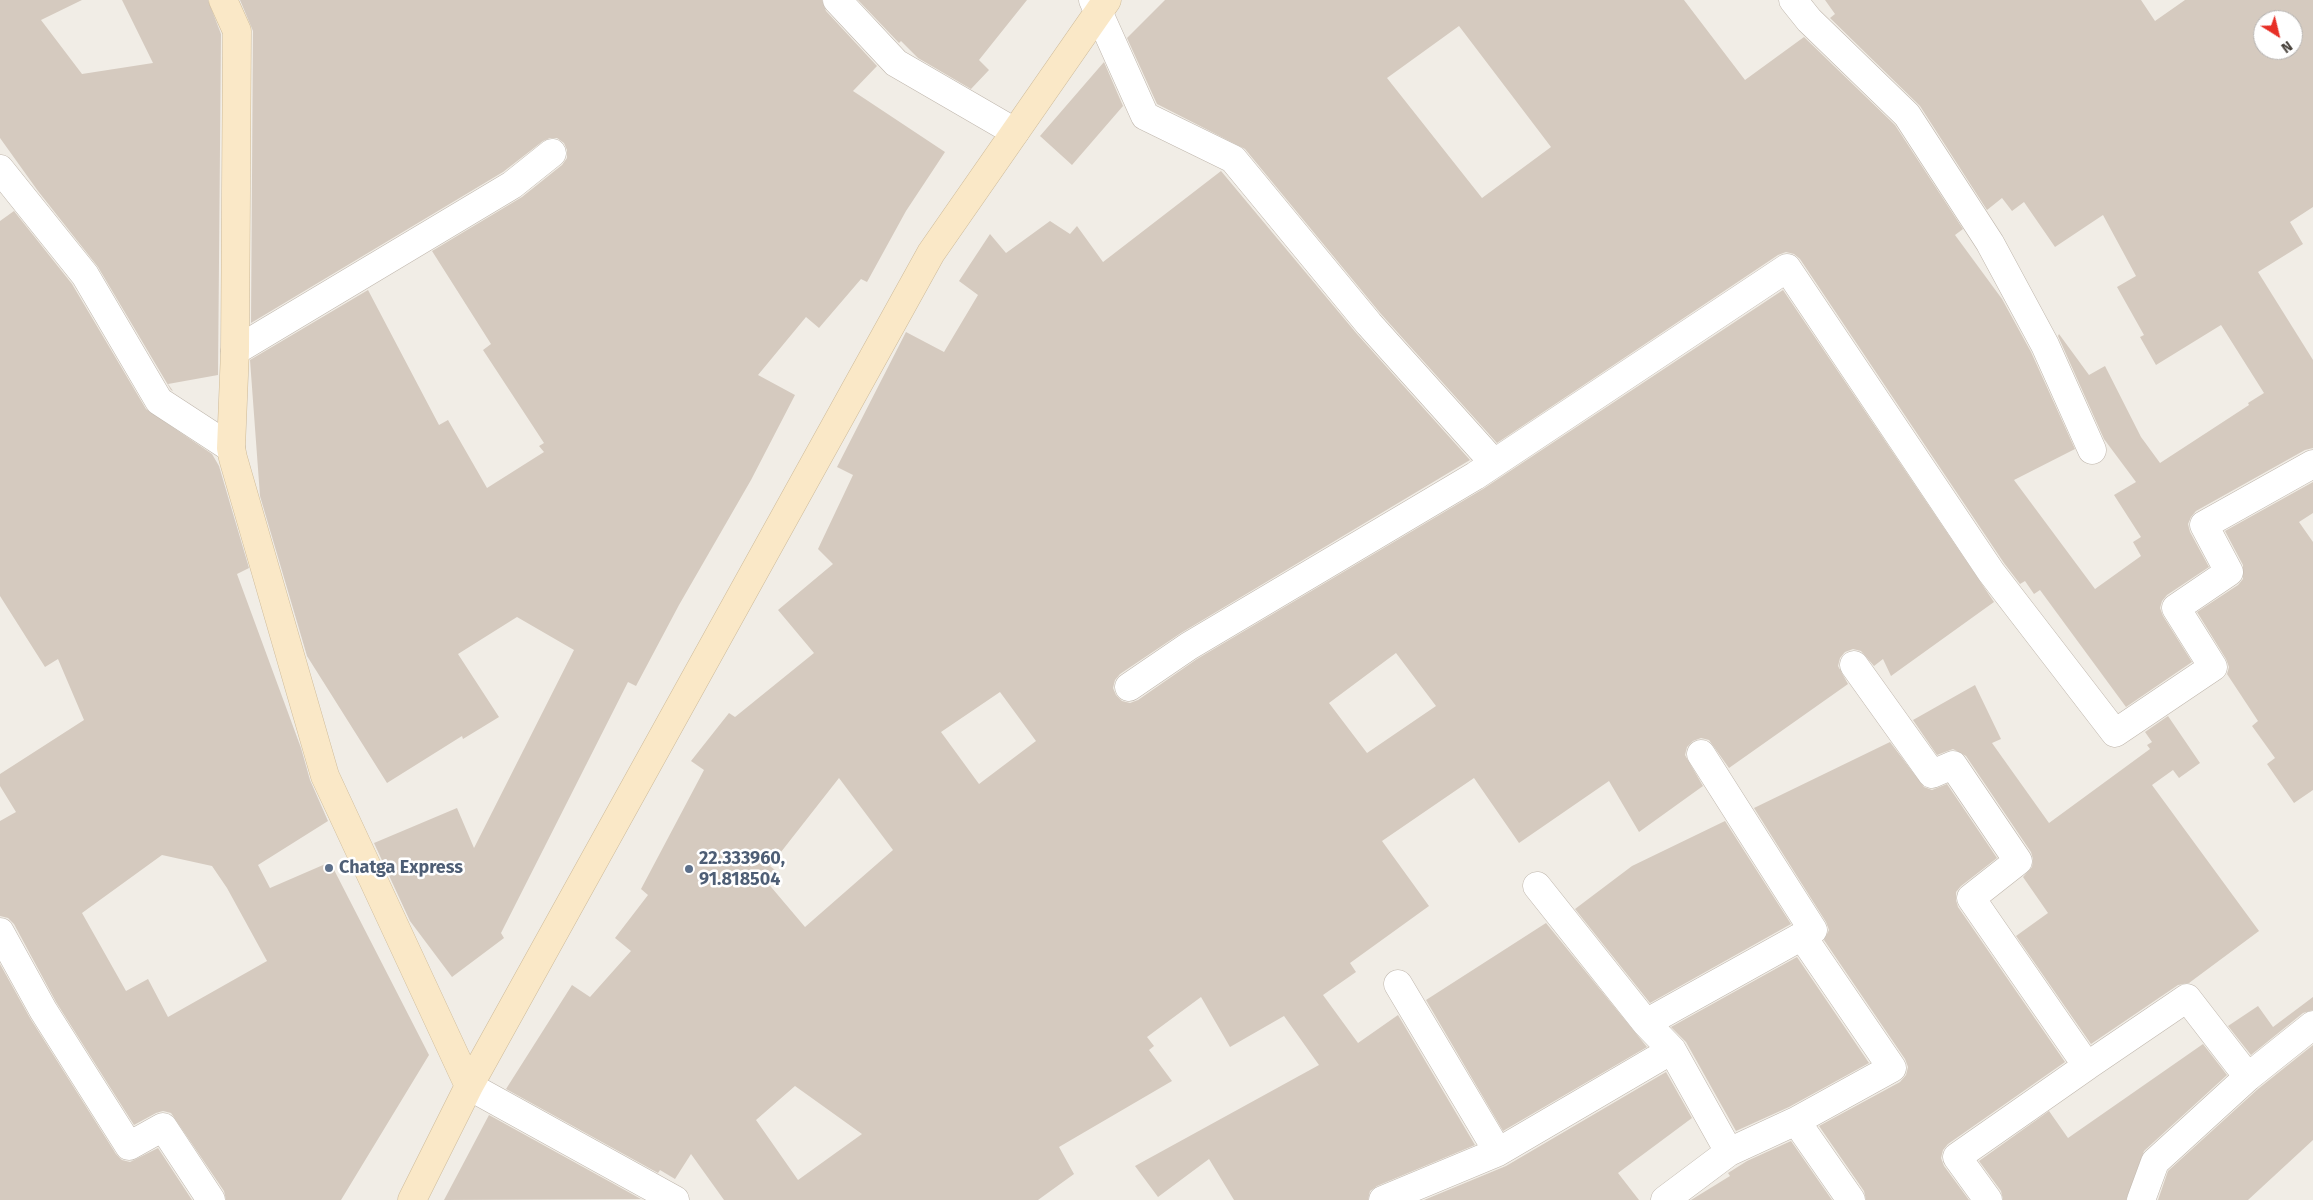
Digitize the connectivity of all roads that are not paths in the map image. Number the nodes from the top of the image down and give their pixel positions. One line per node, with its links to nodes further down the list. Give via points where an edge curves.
1 (223, 0): 8 (main road, via 237,31)
2 (837, 0): 5 (street, via 896,63)
3 (1793, 0): 10 (street, via 1809,20 1907,115 1990,243 2045,345)
4 (1100, 4): 5 (main road); 11 (street, via 1145,116 1233,159 1370,324)
5 (1015, 132): 25 (main road, via 931,253)
6 (552, 153): 8 (street, via 512,186)
7 (0, 169): 9 (street, via 85,274 159,401)
8 (235, 351): 9 (main road)
9 (231, 448): 25 (main road, via 325,776)
10 (2092, 450)
11 (1494, 463): 12 (street, via 1787,268 1992,572 2115,733 2213,667 2176,608 2229,572 2204,525); 14 (street, via 1190,646)
12 (2313, 464)
13 (1854, 664): 23 (street, via 1932,774 1953,765 2018,862 1971,898)
14 (1129, 687)
15 (1701, 754): 18 (street, via 1813,930)
16 (1537, 886): 20 (street)
17 (0, 932): 29 (street, via 43,1010 129,1146 162,1127)
18 (1802, 936): 20 (street); 26 (street, via 1892,1068)
19 (1398, 984): 27 (street)
20 (1646, 1023): 22 (street)
21 (2313, 1025): 24 (street)
22 (1672, 1050): 27 (street); 28 (street)
23 (2087, 1066): 24 (street, via 2187,998); 35 (street, via 1957,1157)
24 (2248, 1077): 36 (street, via 2155,1162)
25 (469, 1086): 30 (main road); 31 (street)
26 (1796, 1121): 28 (street); 34 (street)
27 (1498, 1152): 32 (street)
28 (1728, 1152): 33 (street)
29 (212, 1200)
30 (412, 1200)
31 (675, 1200)
32 (1383, 1200)
33 (1665, 1200)
34 (1851, 1200)
35 (1988, 1200)
36 (2141, 1200)

